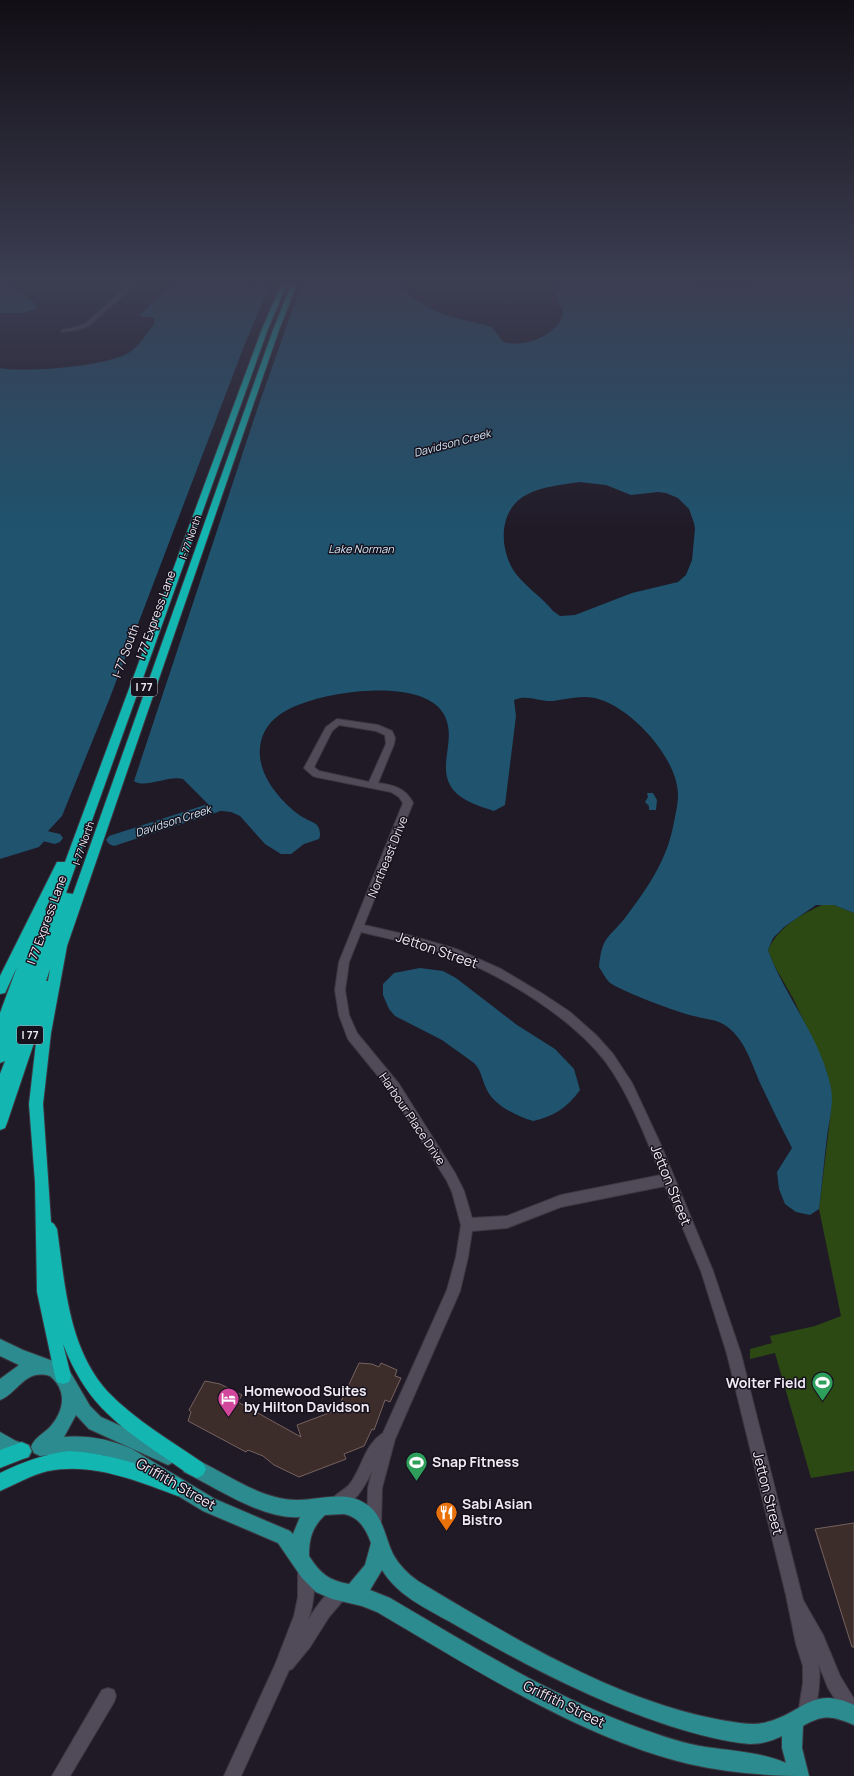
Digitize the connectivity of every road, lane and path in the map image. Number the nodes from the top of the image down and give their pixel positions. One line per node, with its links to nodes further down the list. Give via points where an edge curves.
1 (247, 365): 6 (highway, I-77 South / I 77)
2 (252, 365): 11 (highway, I 77 Express Lane / I 77)
3 (259, 365): 12 (highway, I 77 Express Lane / I 77)
4 (263, 365): 8 (highway, I-77 North / I 77)
5 (372, 786): 5 (street, Northeast Drive, via 316,774 310,770 332,725 344,722 378,728 389,733 390,744); 7 (street, Northeast Drive, via 400,792 408,803)
6 (61, 865): 9 (highway); 10 (highway, I-77 South / I 77)
7 (360, 928): 14 (street, Jetton Street, via 412,940 472,960 540,997 577,1024 602,1050 628,1087); 16 (street, Harbour Place Drive, via 344,962 340,990 344,1015 352,1036 395,1088 451,1177 458,1191)
8 (61, 946): 13 (highway, I 77); 15 (highway, via 44,1033 37,1086)
9 (0, 989)
10 (0, 1031)
11 (0, 1057)
12 (0, 1094)
13 (0, 1124)
14 (669, 1179): 16 (street, via 561,1201 507,1222); 32 (street, Jetton Street, via 707,1271 728,1332)
15 (42, 1182): 18 (highway, via 45,1292); 25 (highway, via 60,1304 75,1356 92,1384 115,1409)
16 (467, 1225): 20 (street, Harbour Place Drive, via 453,1291)
17 (0, 1347): 18 (main road)
18 (61, 1378): 19 (main road, via 33,1368 24,1370 8,1381); 22 (main road, via 71,1399 67,1418 56,1435); 25 (main road, Griffith Street, via 84,1412 95,1423)
19 (0, 1392)
20 (388, 1438): 28 (street, via 372,1455 359,1483 346,1497); 29 (street, via 375,1488)
21 (0, 1441): 23 (main road, via 9,1448)
22 (40, 1447): 23 (main road, Griffith Street); 27 (main road, Griffith Street, via 82,1444 112,1449)
23 (22, 1451): 24 (highway)
24 (0, 1459)
25 (197, 1469): 28 (main road, Griffith Street, via 236,1489 278,1505 295,1509)
26 (0, 1482): 27 (highway, via 36,1465 72,1458 104,1463)
27 (178, 1488): 30 (main road, Griffith Street, via 226,1513 280,1535 291,1544)
28 (327, 1506): 29 (main road, via 351,1506 359,1510 371,1521); 30 (main road, via 311,1514 303,1528 300,1545)
29 (377, 1536): 31 (main road, via 378,1558 371,1576); 36 (main road, via 392,1569 411,1588 565,1674 602,1690 680,1719 730,1731 769,1732)
30 (303, 1563): 31 (main road, via 319,1583); 33 (street, via 306,1596 302,1616)
31 (347, 1593): 33 (street, via 322,1611 304,1641); 39 (main road, Griffith Street, via 383,1605 519,1683 597,1721 678,1750 724,1760 759,1763)
32 (794, 1595): 35 (street, Jetton Street, via 834,1682); 36 (street, Jetton Street, via 811,1671 811,1683)
33 (281, 1669): 38 (street)
34 (108, 1696): 37 (street)
35 (854, 1715): 36 (main road, via 829,1706)
36 (799, 1717): 40 (main road, via 792,1748)
37 (60, 1776)
38 (232, 1776)
39 (790, 1776)
40 (799, 1776)

